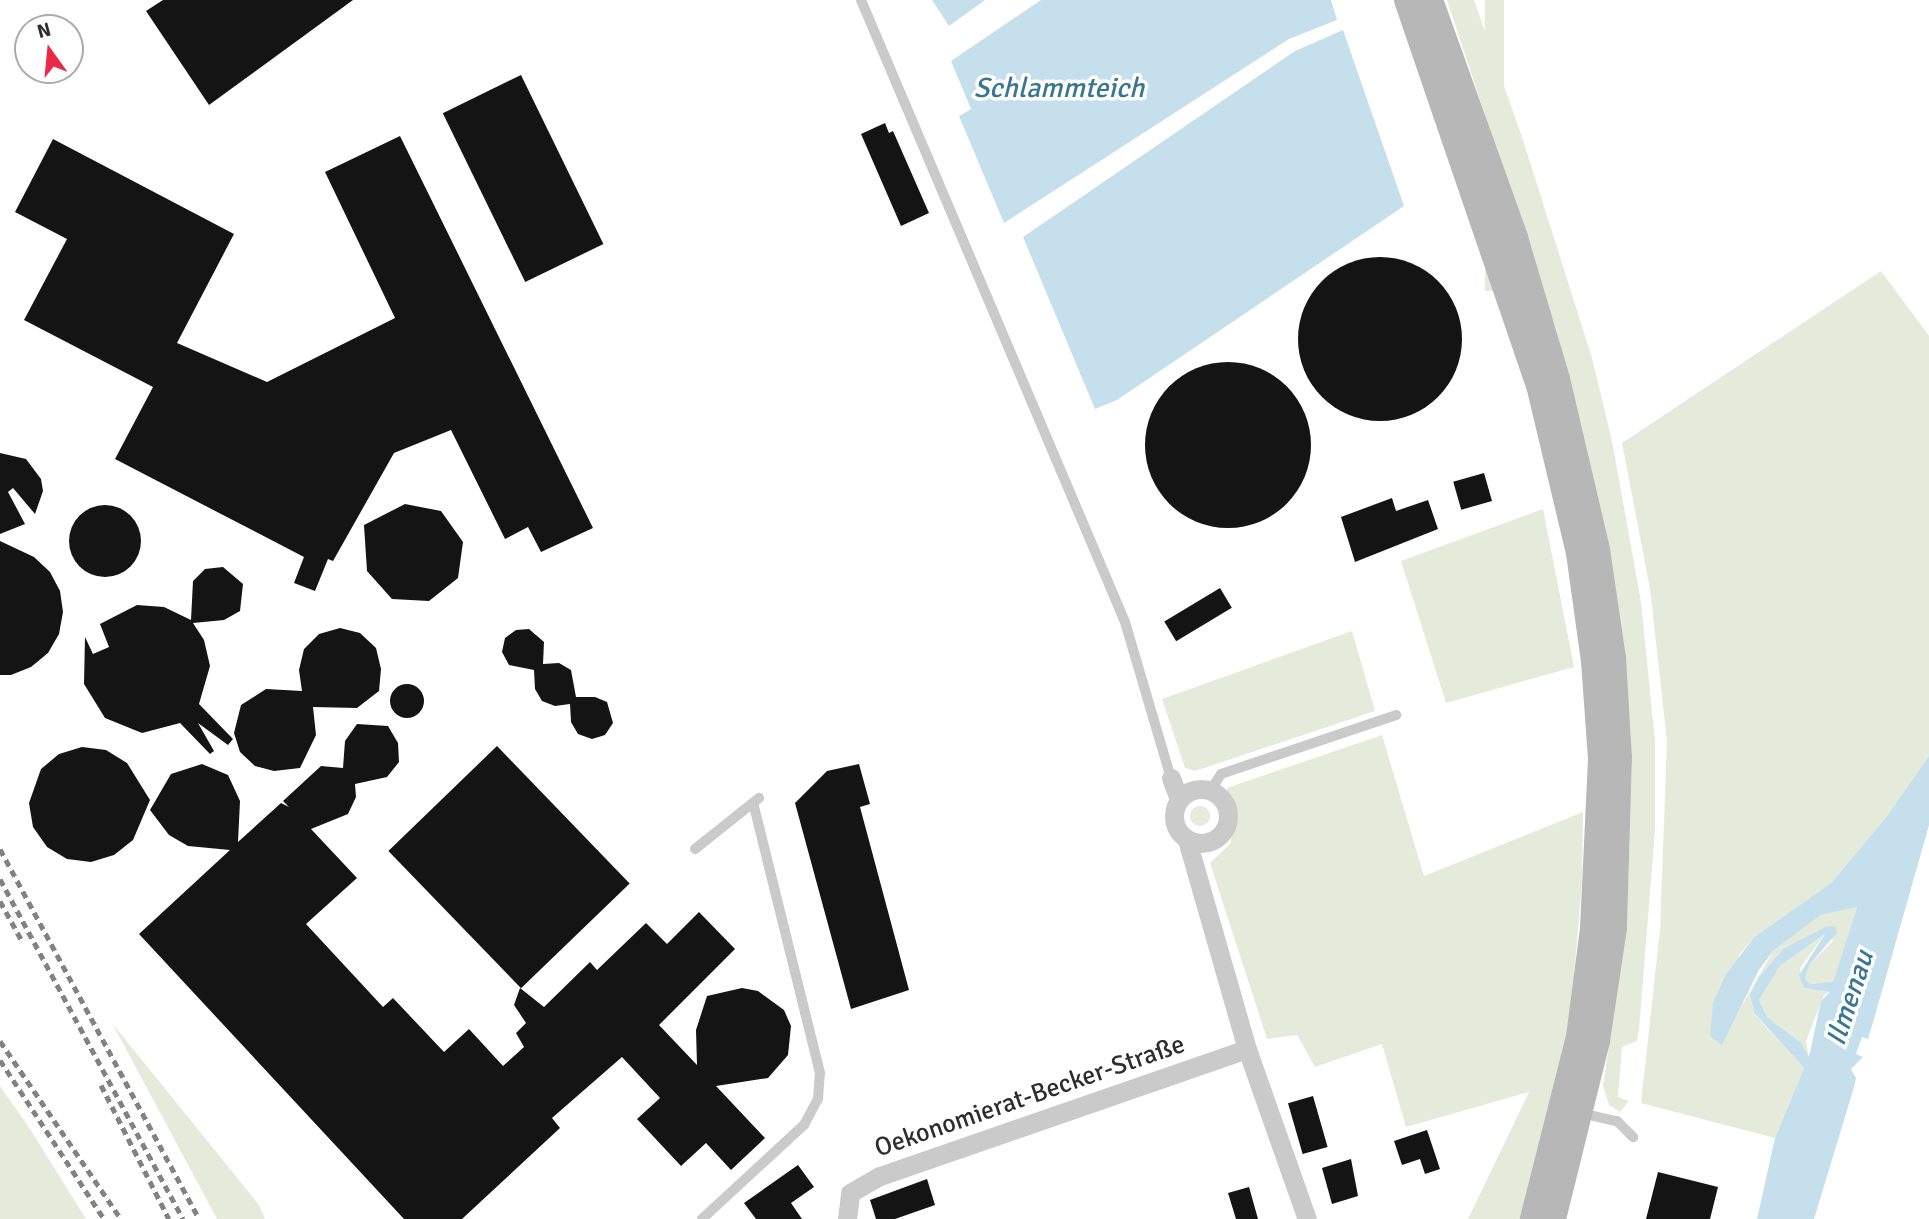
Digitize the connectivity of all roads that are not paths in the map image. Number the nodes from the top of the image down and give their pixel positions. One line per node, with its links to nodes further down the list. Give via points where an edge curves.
1 (861, 0): 5 (lane, via 1125,622)
2 (1408, 0): 11 (main road, via 1539,385 1583,580 1601,759 1600,843)
3 (1430, 0): 11 (main road, via 1515,238 1557,379 1597,550 1613,658 1619,758 1614,928)
4 (1396, 715): 6 (lane, via 1221,774)
5 (1171, 778): 7 (street)
6 (1210, 791): 7 (street, via 1194,790); 8 (street, via 1227,807 1227,825 1209,842)
7 (1179, 799): 8 (street, via 1174,822)
8 (1187, 841): 10 (street)
9 (695, 849): 14 (lane, via 756,801 820,1073 818,1099 804,1125)
10 (1247, 1049): 13 (street, Oekonomierat-Becker-Straße, via 880,1176 850,1193); 15 (street)
11 (1573, 1111): 12 (lane, via 1617,1121); 16 (main road); 17 (main road)
12 (1633, 1137)
13 (846, 1215)
14 (702, 1219)
15 (1307, 1219)
16 (1533, 1219)
17 (1553, 1219)

